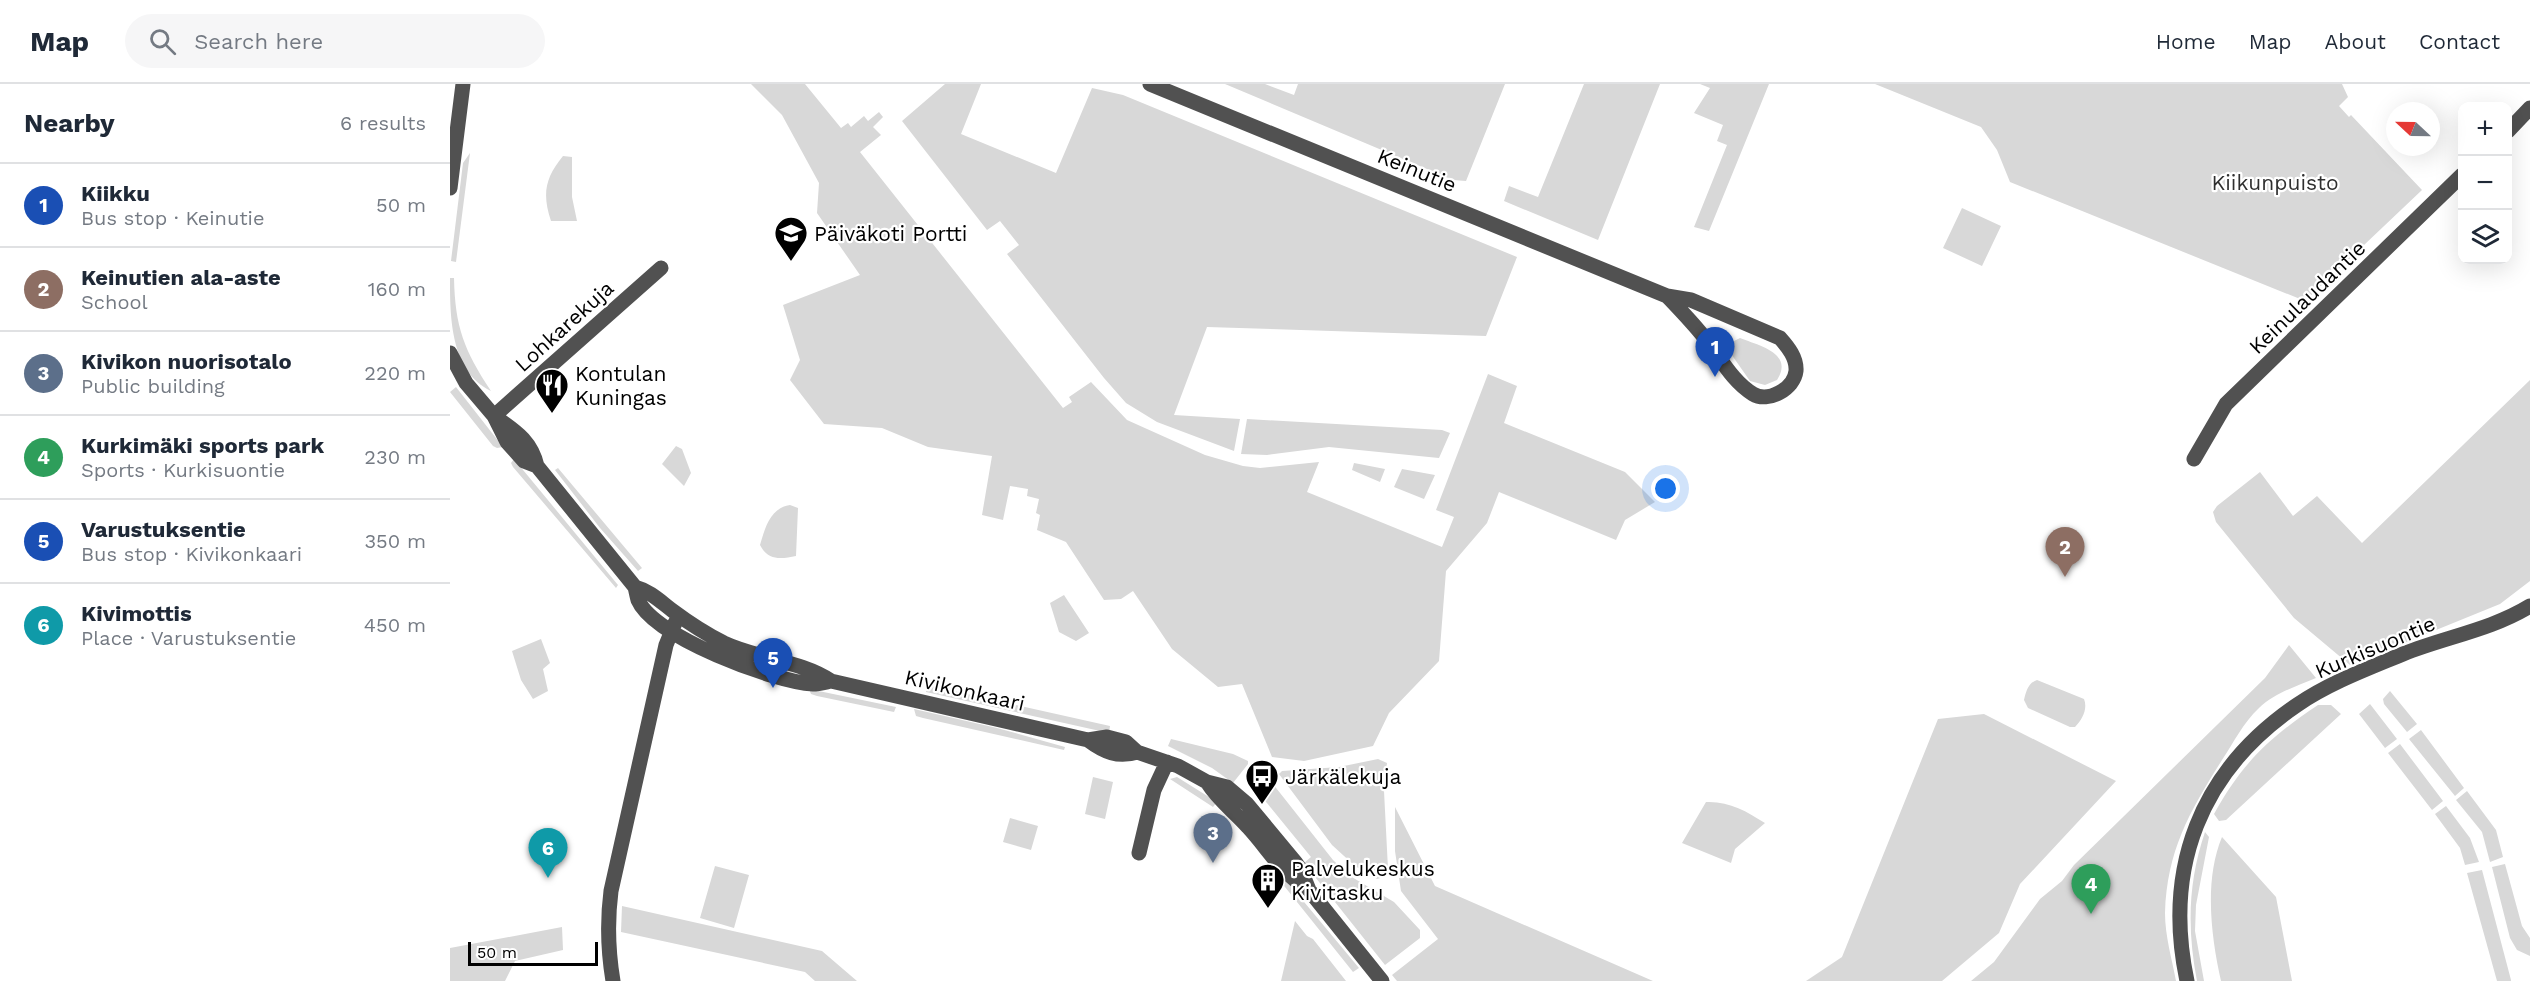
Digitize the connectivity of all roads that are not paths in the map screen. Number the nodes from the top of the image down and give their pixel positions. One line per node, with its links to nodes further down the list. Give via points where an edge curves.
1 (463, 84): 6 (street)
2 (1150, 84): 8 (street, Keinutie)
3 (2530, 108): 4 (street)
4 (2512, 126)
5 (2458, 181): 11 (street, Keinulaudantie, via 2226,404)
6 (450, 188)
7 (661, 268): 10 (street, Lohkarekuja)
8 (1667, 296): 8 (street, Keinutie, via 1743,388 1756,396 1769,397 1792,381 1796,371 1794,360 1780,338 1691,300)
9 (450, 353): 10 (street, Kivikonkaari, via 466,383)
10 (494, 416): 12 (street, Kivikonkaari, via 525,441 537,466)
11 (2194, 459)
12 (635, 587): 14 (street, Kivikonkaari, via 647,590); 15 (street, Kivikonkaari, via 639,601 649,613)
13 (2530, 606): 21 (street, Kurkisuontie, via 2501,621 2351,675 2299,703 2257,736 2206,805 2187,854 2179,900)
14 (679, 615): 15 (street); 16 (street, Kivikonkaari, via 722,642 817,671)
15 (672, 631): 16 (street, Kivikonkaari, via 716,656 759,672 814,684); 19 (street, via 611,891 608,928)
16 (831, 681): 17 (street, Kivikonkaari, via 1088,740 1107,737)
17 (1167, 762): 18 (street, via 1154,790); 20 (street, Kivikonkaari, via 1207,782 1227,787 1247,804)
18 (1139, 853)
19 (613, 981)
20 (1382, 981)
21 (2187, 981)

